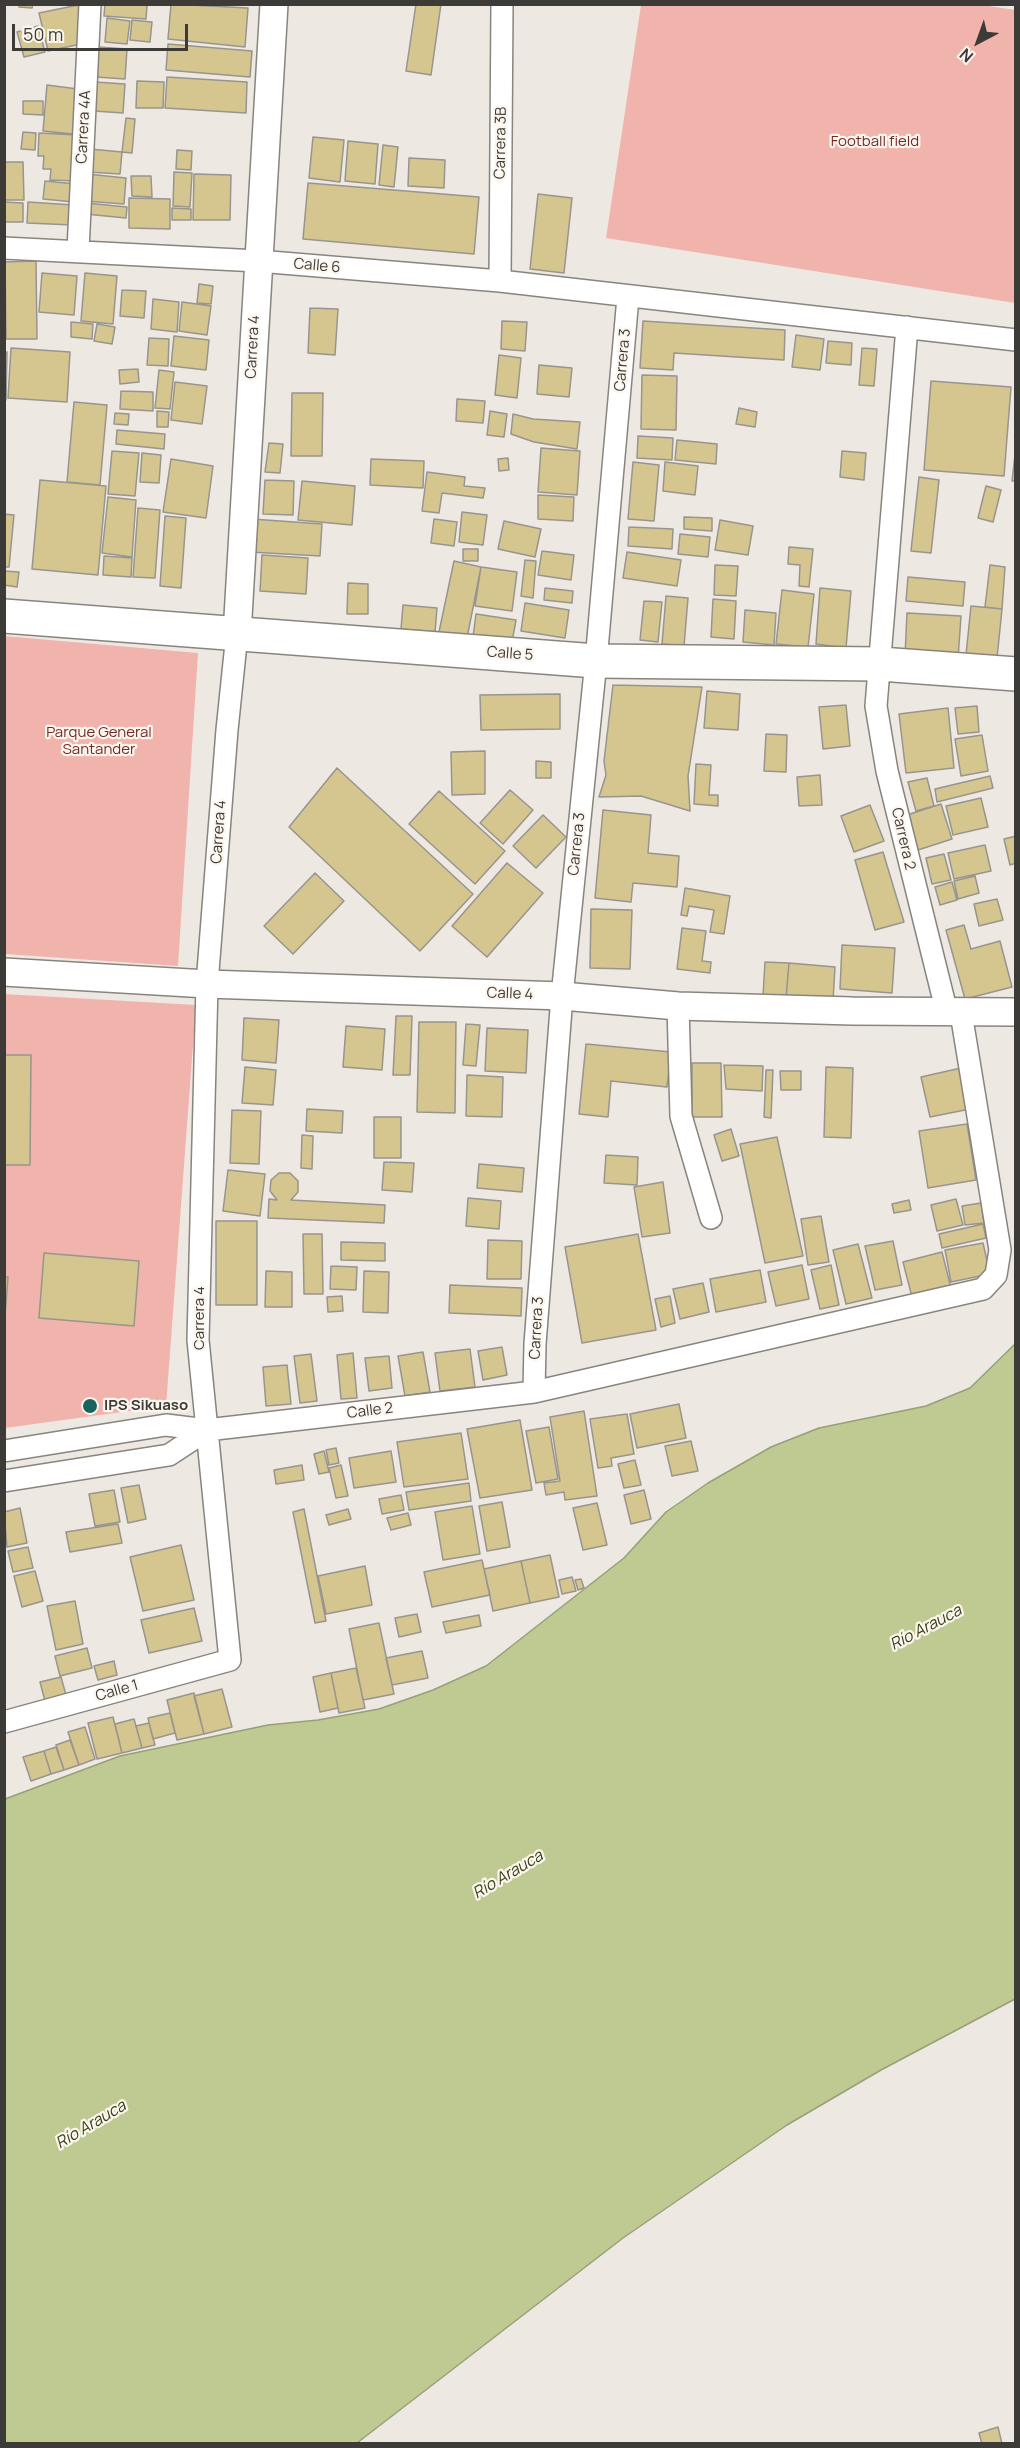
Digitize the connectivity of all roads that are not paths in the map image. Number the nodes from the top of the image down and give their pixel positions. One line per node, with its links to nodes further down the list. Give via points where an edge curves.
1 (90, 4): 5 (street, Carrera 4A)
2 (274, 4): 6 (street, Carrera 4)
3 (502, 4): 7 (street, Carrera 3B)
4 (4, 248): 5 (street, Calle 6)
5 (78, 250): 6 (street, Calle 6)
6 (258, 261): 7 (street, Calle 6); 12 (street, Carrera 4)
7 (500, 281): 8 (street, Calle 6)
8 (628, 297): 9 (street, Calle 6); 13 (street, Carrera 3)
9 (907, 327): 10 (street, Calle 6); 14 (street, Carrera 2)
10 (1016, 340)
11 (4, 616): 12 (main road, Calle 5)
12 (237, 634): 13 (main road, Calle 5); 17 (street, Carrera 4)
13 (596, 661): 14 (main road, Calle 5); 18 (street, Carrera 3)
14 (880, 664): 15 (main road, Calle 5); 21 (street, Carrera 2, via 876,706 887,771)
15 (1016, 674)
16 (4, 972): 17 (street, Calle 4)
17 (207, 984): 18 (street, Calle 4); 24 (street, Carrera 4, via 198,1340)
18 (562, 996): 19 (street, Calle 4); 23 (street, Carrera 3)
19 (678, 1006): 21 (street, Calle 4); 22 (street, via 681,1116)
20 (1016, 1012): 21 (street, Calle 4)
21 (954, 1013): 23 (street, Carrera 2, via 1000,1250 996,1275 983,1289)
22 (711, 1218)
23 (534, 1392): 24 (street, Calle 2)
24 (207, 1430): 25 (street, Calle 2, via 166,1425); 26 (street, Calle 2, via 169,1455); 27 (street, Carrera 4)
25 (4, 1451)
26 (4, 1481)
27 (230, 1659): 28 (street, Calle 1)
28 (4, 1722)

